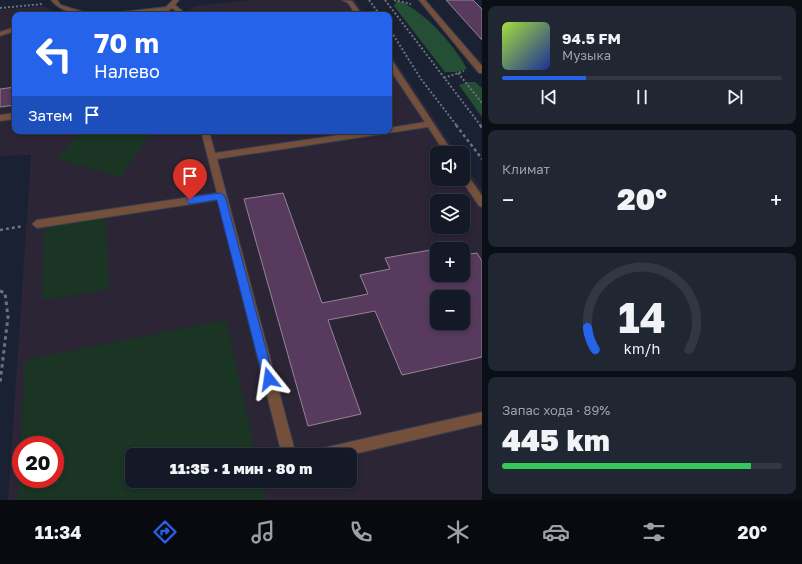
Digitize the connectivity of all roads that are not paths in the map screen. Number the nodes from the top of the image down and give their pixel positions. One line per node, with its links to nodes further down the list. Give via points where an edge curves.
1 (180, 0): 5 (lane)
2 (345, 0): 9 (lane, via 350,2)
3 (422, 0): 13 (lane)
4 (54, 2): 6 (lane)
5 (175, 2): 7 (lane, via 168,9); 8 (lane)
6 (75, 12)
7 (141, 12)
8 (182, 12)
9 (357, 12)
10 (12, 30): 11 (lane)
11 (0, 34)
12 (392, 67): 16 (lane)
13 (480, 69)
14 (12, 116): 15 (lane)
15 (0, 118)
16 (430, 124): 17 (lane); 20 (lane)
17 (392, 130)
18 (206, 134): 21 (lane)
19 (368, 134): 21 (lane)
20 (444, 146)
21 (211, 157): 23 (lane)
22 (470, 185): 24 (lane)
23 (220, 196): 25 (lane); 27 (lane)
24 (482, 203)
25 (38, 224)
26 (482, 418): 28 (lane)
27 (287, 448)
28 (353, 448)

